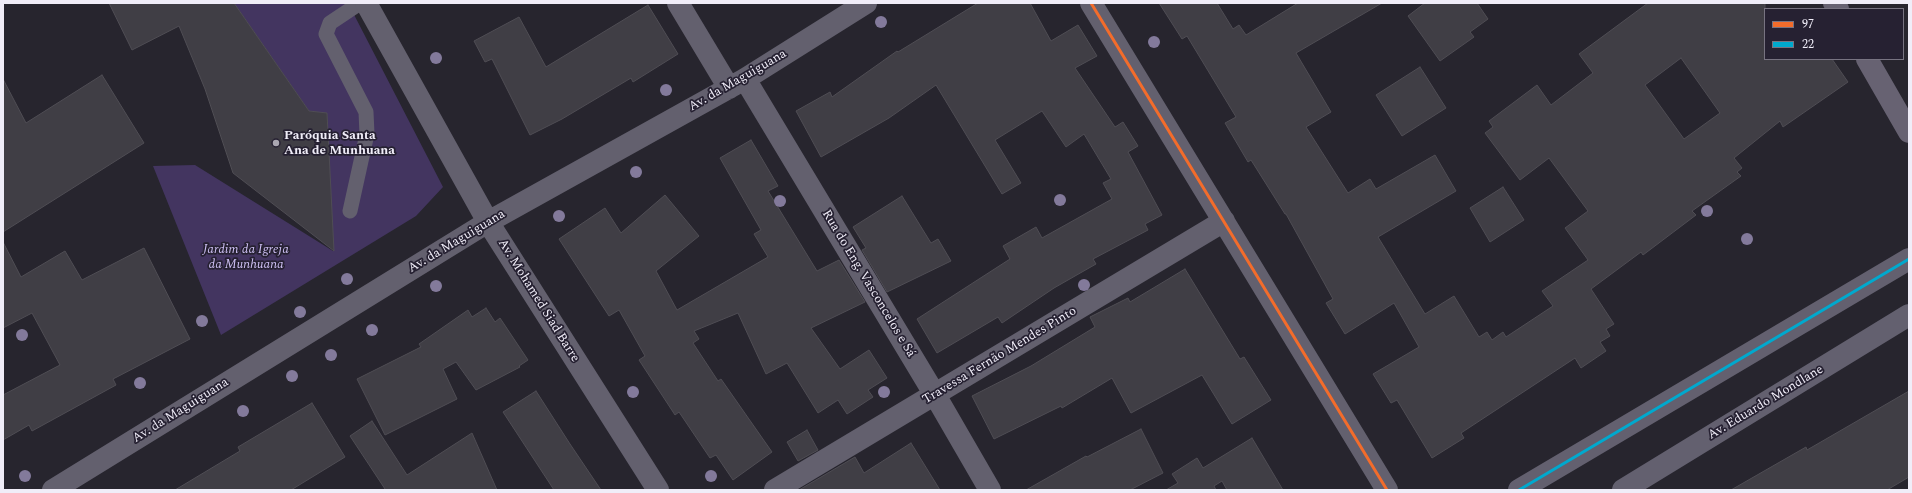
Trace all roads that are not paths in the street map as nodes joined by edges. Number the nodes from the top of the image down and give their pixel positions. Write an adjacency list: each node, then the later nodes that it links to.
1 (360, 3): 9 (lane)
2 (366, 3): 10 (street, Av. Mohamed Siad Barre)
3 (678, 3): 7 (street, Rua do Eng. Vasconcelos e Sá)
4 (866, 3): 7 (street, Av. da Maguiguana)
5 (1091, 3): 11 (street)
6 (1868, 60): 8 (street)
7 (737, 83): 10 (street, Av. da Maguiguana); 14 (street, Rua do Eng. Vasconcelos e Sá)
8 (1909, 132)
9 (350, 211)
10 (488, 222): 15 (street, Av. da Maguiguana); 16 (street, Av. Mohamed Siad Barre)
11 (1224, 222): 14 (street, Travessa Fernão Mendes Pinto); 19 (street)
12 (1909, 259): 20 (main road)
13 (1909, 316): 21 (main road, Av. Eduardo Mondlane)
14 (935, 395): 17 (street, Travessa Fernão Mendes Pinto); 18 (street, Rua do Eng. Vasconcelos e Sá)
15 (53, 490)
16 (658, 490)
17 (775, 490)
18 (990, 490)
19 (1387, 490)
20 (1519, 490)
21 (1623, 490)

